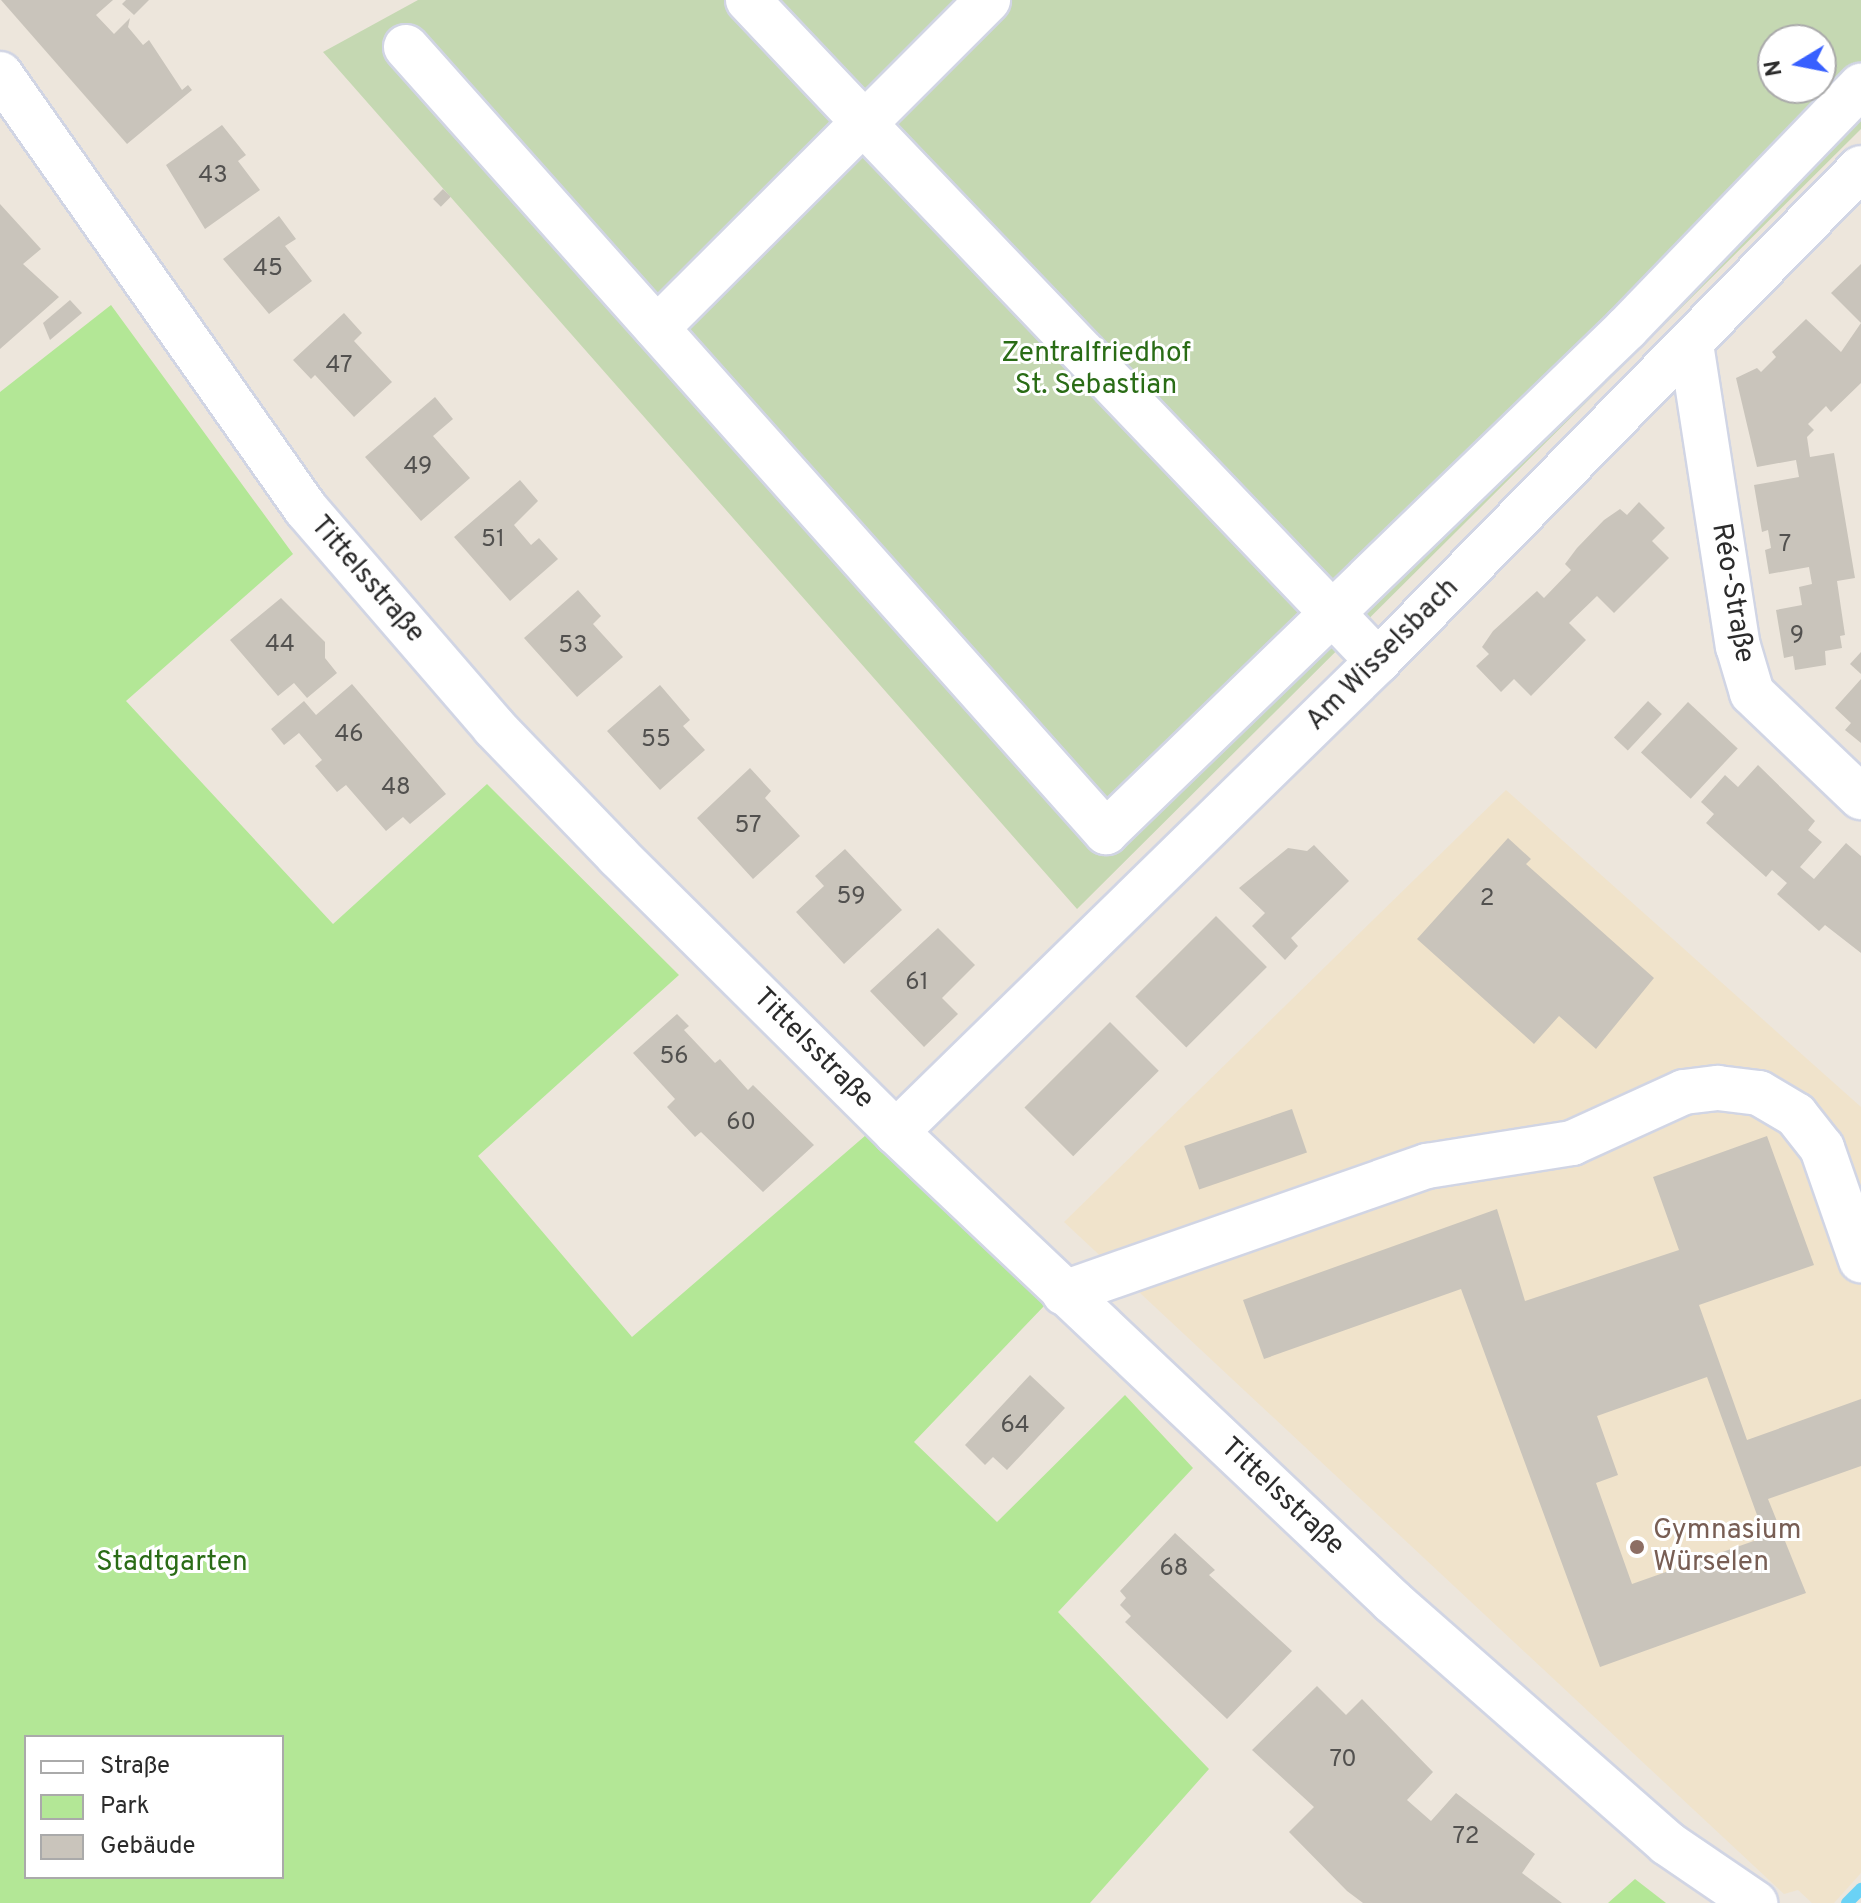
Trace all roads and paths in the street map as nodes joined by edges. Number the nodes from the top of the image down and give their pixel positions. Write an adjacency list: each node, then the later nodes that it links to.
1 (748, 0): 6 (street)
2 (988, 0): 6 (street)
3 (406, 47): 8 (street)
4 (0, 74): 13 (street, Tittelsstraße)
5 (1861, 86): 10 (street)
6 (864, 123): 8 (street); 10 (street)
7 (1861, 168): 9 (street, Am Wisselsbach)
8 (657, 328): 10 (street)
9 (1691, 344): 11 (street, Am Wisselsbach); 12 (street, Réo-Straße)
10 (1333, 613): 11 (street)
11 (1378, 661): 13 (street, Am Wisselsbach)
12 (1861, 797)
13 (896, 1132): 15 (street, Tittelsstraße)
14 (1861, 1260): 15 (street)
15 (1064, 1293): 16 (street, Tittelsstraße)
16 (1755, 1903)

